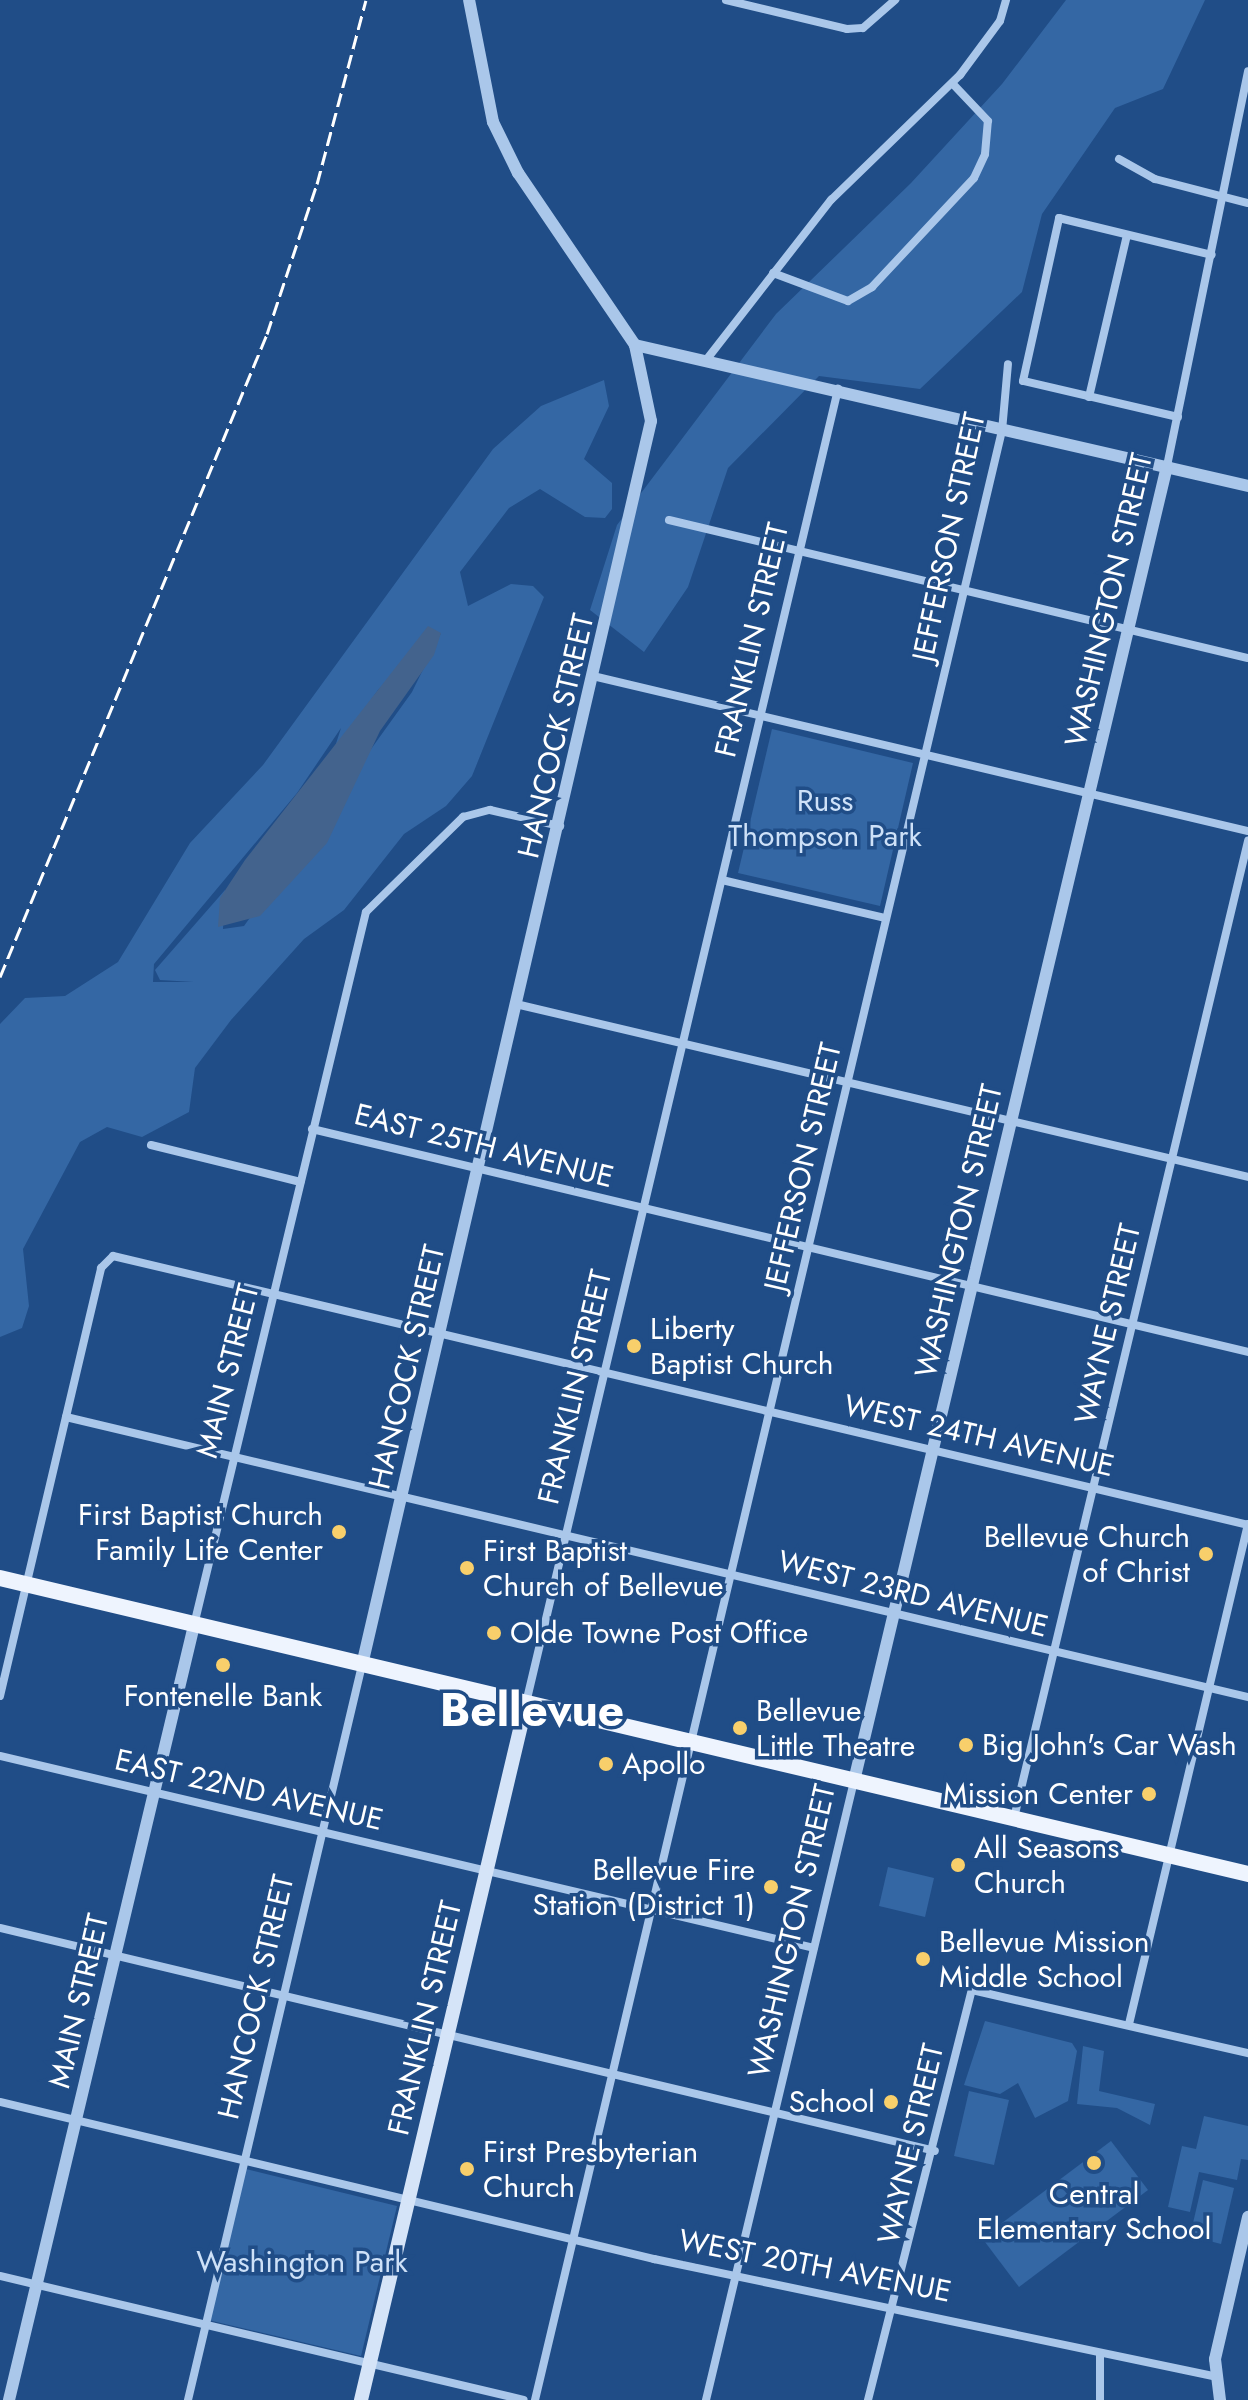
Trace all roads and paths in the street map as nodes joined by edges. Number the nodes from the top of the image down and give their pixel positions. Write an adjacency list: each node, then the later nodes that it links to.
1 (469, 0): 15 (street, HANCOCK STREET)
2 (726, 0): 3 (street)
3 (895, 0)
4 (1006, 0): 6 (street)
5 (1248, 71): 7 (street, WASHINGTON STREET)
6 (952, 83): 14 (street); 14 (street)
7 (1238, 117): 8 (street); 10 (street, WASHINGTON STREET)
8 (1248, 119)
9 (1119, 159): 10 (street)
10 (1222, 197): 11 (street); 13 (street, WASHINGTON STREET)
11 (1248, 203)
12 (1127, 235): 13 (street); 19 (street); 19 (street)
13 (1212, 255): 20 (street, WASHINGTON STREET)
14 (773, 273): 16 (street)
15 (635, 345): 16 (street); 29 (street, HANCOCK STREET)
16 (707, 359): 18 (street)
17 (1008, 364): 21 (street, JEFFERSON STREET)
18 (838, 386): 21 (street); 25 (street, FRANKLIN STREET)
19 (1089, 397): 20 (street)
20 (1178, 417): 22 (street, WASHINGTON STREET)
21 (1002, 431): 22 (street); 26 (street, JEFFERSON STREET)
22 (1167, 466): 23 (street); 27 (street, WASHINGTON STREET)
23 (1248, 486)
24 (669, 520): 25 (street)
25 (800, 552): 26 (street); 30 (street, FRANKLIN STREET)
26 (964, 590): 27 (street); 31 (street, JEFFERSON STREET)
27 (1129, 629): 28 (street); 32 (street, WASHINGTON STREET)
28 (1248, 658)
29 (597, 677): 30 (street); 33 (street, HANCOCK STREET)
30 (761, 715): 31 (street); 36 (street, FRANKLIN STREET)
31 (925, 753): 32 (street); 37 (street, JEFFERSON STREET)
32 (1090, 793): 34 (street); 41 (street, WASHINGTON STREET)
33 (561, 826): 38 (street, HANCOCK STREET); 42 (street, MAIN STREET)
34 (1248, 831)
35 (1248, 841): 44 (street, WAYNE STREET)
36 (722, 880): 37 (street); 39 (street, FRANKLIN STREET)
37 (885, 918): 40 (street, JEFFERSON STREET)
38 (520, 1005): 39 (street); 45 (street, HANCOCK STREET)
39 (683, 1044): 40 (street); 48 (street, FRANKLIN STREET)
40 (848, 1083): 41 (street); 49 (street, JEFFERSON STREET)
41 (1011, 1122): 44 (street); 50 (street, WASHINGTON STREET)
42 (312, 1129): 45 (street, EAST 25TH AVENUE); 47 (street, MAIN STREET)
43 (151, 1145): 47 (street)
44 (1172, 1160): 46 (street); 52 (street, WAYNE STREET)
45 (480, 1170): 48 (street, EAST 25TH AVENUE); 53 (street, HANCOCK STREET)
46 (1248, 1177)
47 (300, 1182): 51 (street, MAIN STREET)
48 (644, 1209): 49 (street, EAST 25TH AVENUE); 55 (street, FRANKLIN STREET)
49 (809, 1247): 50 (street, EAST 25TH AVENUE); 56 (street, JEFFERSON STREET)
50 (972, 1287): 52 (street, EAST 25TH AVENUE); 58 (street, WASHINGTON STREET)
51 (274, 1294): 53 (street, WEST 24TH AVENUE); 57 (street, WEST 24TH AVENUE); 59 (street, MAIN STREET)
52 (1133, 1324): 54 (street, EAST 25TH AVENUE); 60 (street, WAYNE STREET)
53 (443, 1333): 55 (street, WEST 24TH AVENUE); 61 (street, HANCOCK STREET)
54 (1248, 1352)
55 (606, 1372): 56 (street, WEST 24TH AVENUE); 63 (street, FRANKLIN STREET)
56 (770, 1411): 58 (street, WEST 24TH AVENUE); 64 (street, JEFFERSON STREET)
57 (66, 1417): 59 (street, WEST 23RD AVENUE); 66 (street)
58 (934, 1450): 60 (street, WEST 24TH AVENUE); 67 (street, WASHINGTON STREET)
59 (233, 1457): 61 (street, WEST 23RD AVENUE); 68 (street, MAIN STREET)
60 (1094, 1488): 62 (street, WEST 24TH AVENUE); 69 (street, WAYNE STREET)
61 (403, 1497): 63 (street, WEST 23RD AVENUE); 70 (street, HANCOCK STREET)
62 (1248, 1525): 71 (street)
63 (567, 1536): 64 (street, WEST 23RD AVENUE); 74 (street, FRANKLIN STREET)
64 (733, 1575): 67 (street, WEST 23RD AVENUE); 75 (street, JEFFERSON STREET)
65 (0, 1578): 66 (main road)
66 (26, 1584): 68 (main road); 72 (street)
67 (894, 1614): 69 (street, WEST 23RD AVENUE); 77 (street, WASHINGTON STREET)
68 (194, 1625): 70 (main road); 78 (street, MAIN STREET)
69 (1054, 1652): 71 (street, WEST 23RD AVENUE); 79 (street, WAYNE STREET)
70 (362, 1665): 74 (main road); 80 (street, HANCOCK STREET)
71 (1208, 1688): 73 (street, WEST 23RD AVENUE); 81 (street)
72 (0, 1696)
73 (1248, 1697)
74 (526, 1704): 75 (main road); 82 (main road, FRANKLIN STREET)
75 (692, 1742): 77 (main road); 84 (street, JEFFERSON STREET)
76 (0, 1756): 78 (street, EAST 22ND AVENUE)
77 (854, 1781): 79 (main road); 86 (street, WASHINGTON STREET)
78 (155, 1793): 80 (street, EAST 22ND AVENUE); 87 (street, MAIN STREET)
79 (1014, 1819): 81 (main road)
80 (322, 1832): 82 (street, EAST 22ND AVENUE); 88 (street, HANCOCK STREET)
81 (1169, 1855): 83 (main road); 89 (street)
82 (487, 1870): 84 (street, EAST 22ND AVENUE); 90 (main road, FRANKLIN STREET)
83 (1248, 1874)
84 (651, 1909): 86 (street, EAST 22ND AVENUE); 92 (street, JEFFERSON STREET)
85 (0, 1928): 87 (street)
86 (814, 1948): 94 (street, WASHINGTON STREET)
87 (117, 1958): 88 (street); 95 (street, MAIN STREET)
88 (282, 1997): 90 (street); 97 (street, HANCOCK STREET)
89 (1129, 2024): 91 (street); 96 (street, WAYNE STREET)
90 (447, 2035): 92 (street); 98 (main road, FRANKLIN STREET)
91 (1248, 2053)
92 (612, 2074): 94 (street); 100 (street, JEFFERSON STREET)
93 (0, 2102): 95 (street, WEST 20TH AVENUE)
94 (776, 2113): 96 (street); 102 (street, WASHINGTON STREET)
95 (77, 2120): 97 (street, WEST 20TH AVENUE); 103 (street, MAIN STREET)
96 (935, 2151): 104 (street, WAYNE STREET)
97 (245, 2159): 98 (street, WEST 20TH AVENUE); 105 (street, HANCOCK STREET)
98 (410, 2198): 100 (street, WEST 20TH AVENUE); 107 (main road, FRANKLIN STREET)
99 (1248, 2217): 108 (street)
100 (573, 2238): 102 (street, WEST 20TH AVENUE); 113 (street, JEFFERSON STREET)
101 (0, 2276): 103 (street)
102 (736, 2276): 104 (street, WEST 20TH AVENUE); 114 (street, WASHINGTON STREET)
103 (36, 2284): 105 (street); 109 (street, MAIN STREET)
104 (893, 2307): 106 (street, WEST 20TH AVENUE); 115 (street, WAYNE STREET)
105 (206, 2324): 107 (street); 110 (street, HANCOCK STREET)
106 (1100, 2353): 108 (street, WEST 20TH AVENUE); 116 (street)
107 (370, 2363): 111 (main road, FRANKLIN STREET); 112 (street)
108 (1213, 2376): 117 (street)
109 (9, 2400)
110 (188, 2400)
111 (361, 2400)
112 (524, 2400)
113 (535, 2400)
114 (706, 2400)
115 (868, 2400)
116 (1100, 2400)
117 (1220, 2400)

